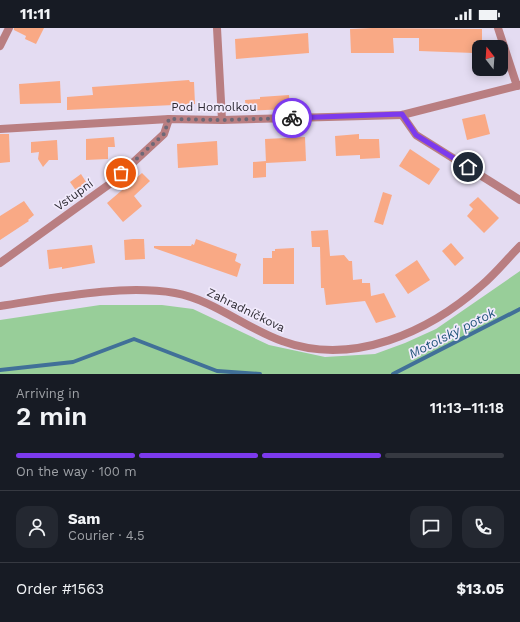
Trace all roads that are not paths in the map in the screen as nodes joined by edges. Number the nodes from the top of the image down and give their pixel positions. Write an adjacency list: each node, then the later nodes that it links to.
1 (9, 28): 4 (street)
2 (217, 28): 8 (street)
3 (498, 28): 5 (street)
4 (0, 46)
5 (518, 85): 6 (street, Pod Homolkou)
6 (402, 114): 8 (street, Pod Homolkou); 10 (street)
7 (169, 119): 8 (street, Pod Homolkou); 9 (street, Pod Homolkou); 12 (street, Vstupní)
8 (222, 120)
9 (0, 130)
10 (520, 200)
11 (520, 246): 13 (street, Zahradníčkova)
12 (0, 263)
13 (0, 306)

